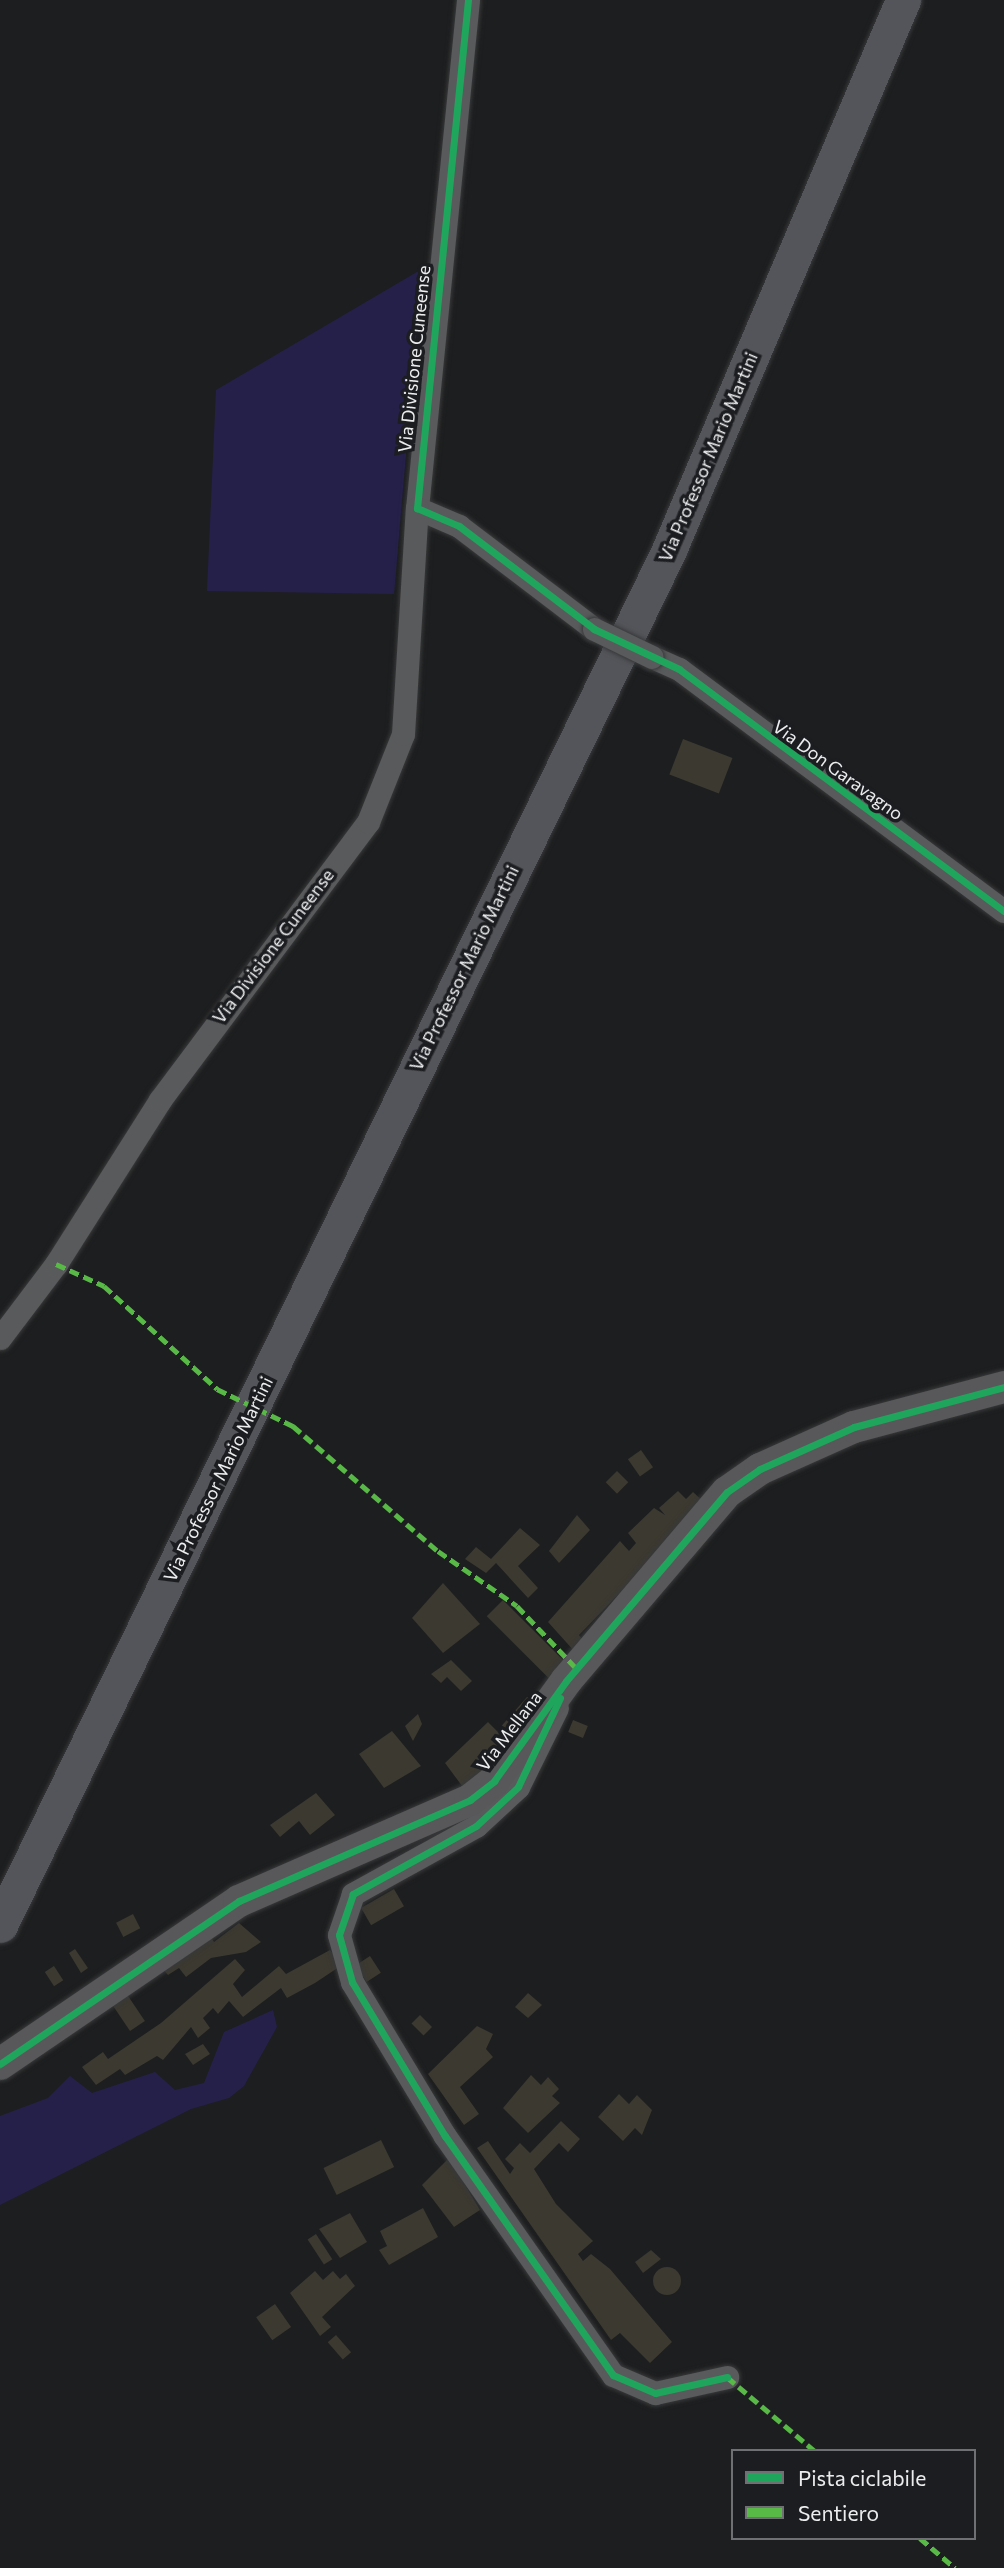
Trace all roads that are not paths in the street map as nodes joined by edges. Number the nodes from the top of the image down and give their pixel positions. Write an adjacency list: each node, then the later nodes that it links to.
1 (468, 0): 3 (street, Via Divisione Cuneense)
2 (903, 0): 8 (main road, Via Professor Mario Martini)
3 (417, 508): 4 (street, Via Don Garavagno, bridge); 5 (street, Via Divisione Cuneense)
4 (1004, 911)
5 (0, 1338)
6 (1000, 1392): 7 (street, Via Mellana)
7 (566, 1681): 9 (street, Via Mellana); 10 (street)
8 (0, 1925)
9 (0, 2064)
10 (727, 2377)

